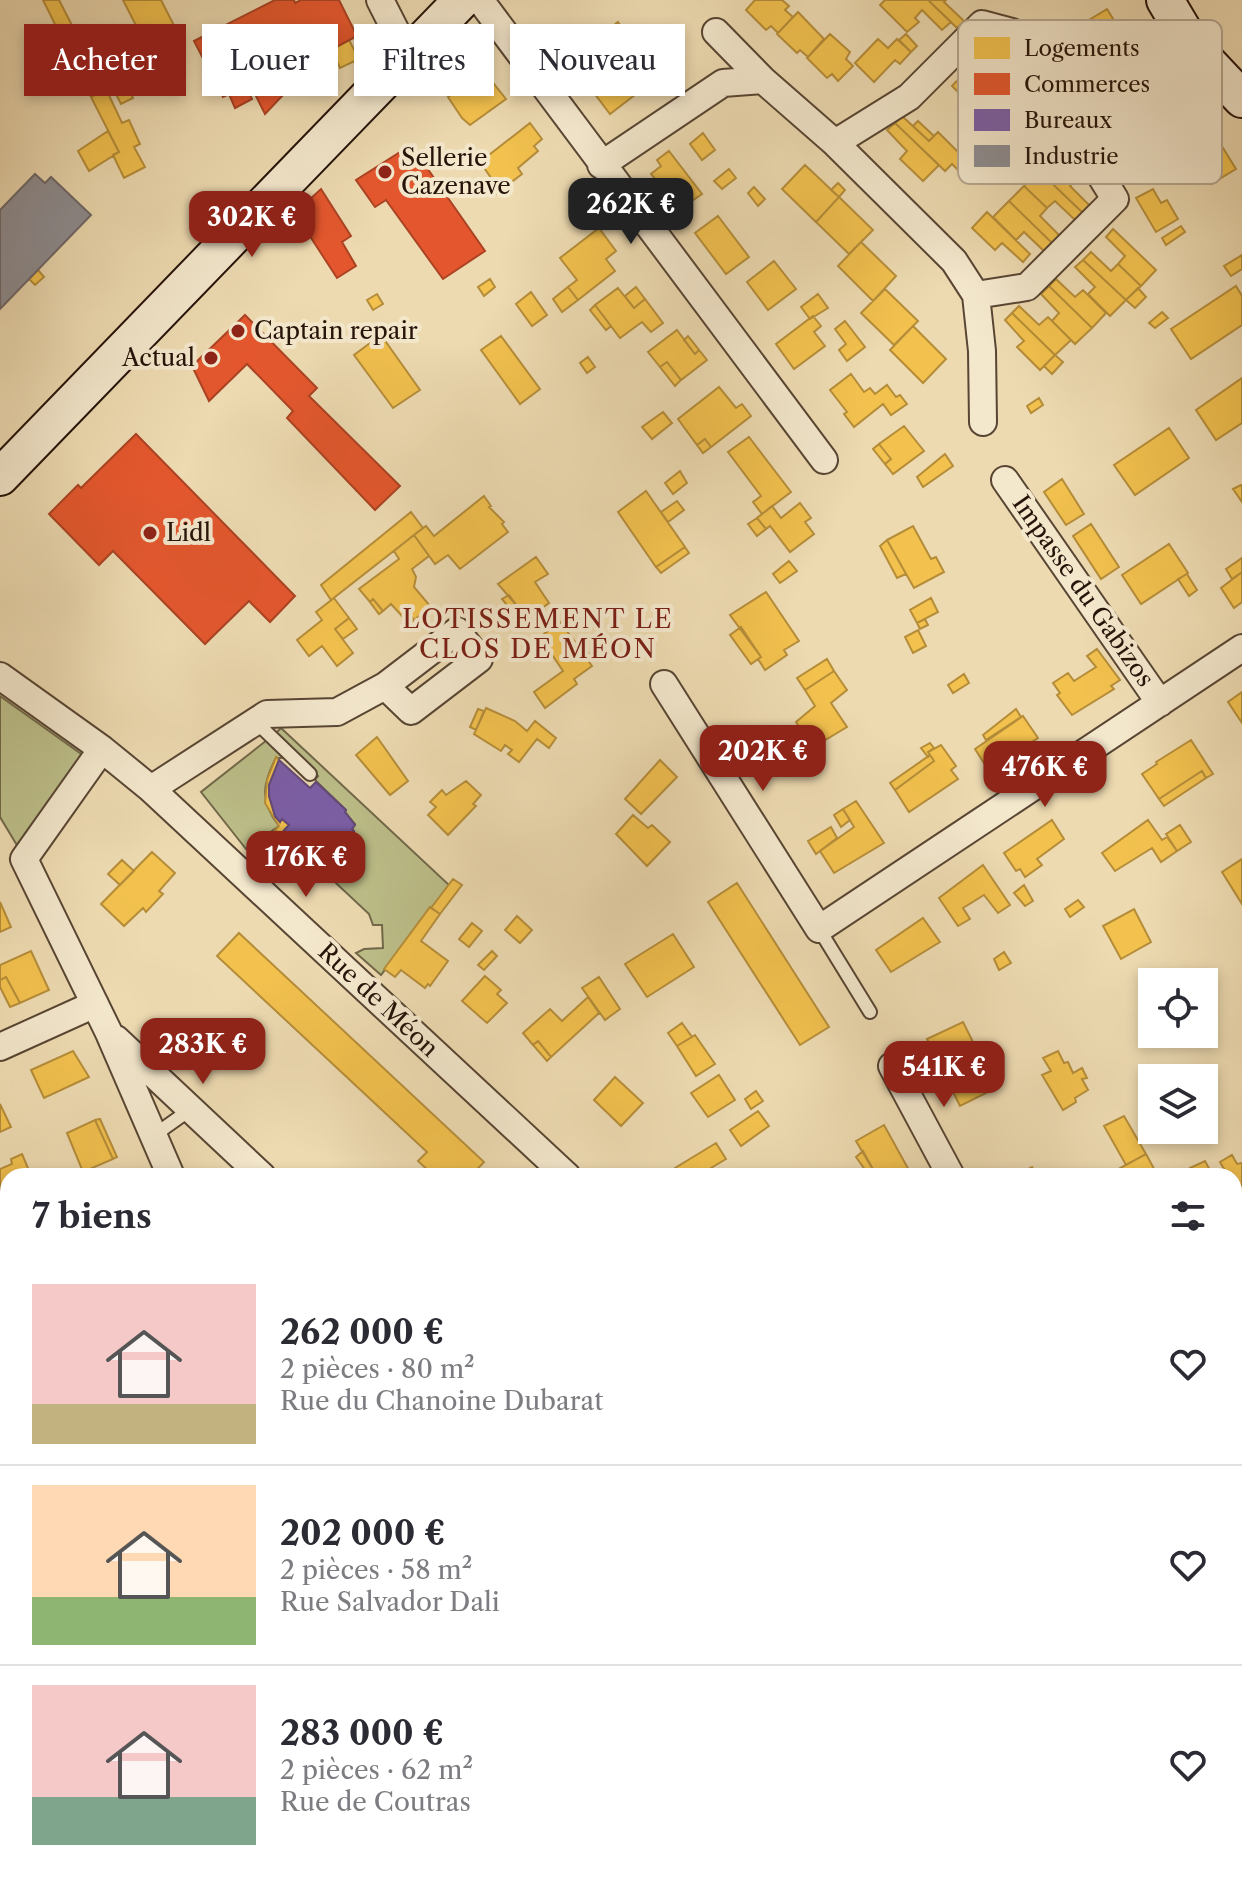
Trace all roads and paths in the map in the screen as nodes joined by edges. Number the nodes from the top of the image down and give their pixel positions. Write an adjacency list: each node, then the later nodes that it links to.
1 (380, 0): 6 (street)
2 (462, 0): 7 (main road)
3 (480, 0): 15 (street)
4 (1165, 0): 5 (main road)
5 (1177, 20)
6 (392, 24)
7 (438, 24)
8 (716, 32): 11 (street)
9 (958, 48): 14 (street)
10 (1222, 78): 13 (main road)
11 (763, 80): 14 (street); 15 (street)
12 (368, 96): 20 (main road)
13 (1242, 99)
14 (835, 143): 17 (street)
15 (601, 165): 19 (street)
16 (1106, 184): 17 (street)
17 (976, 295): 18 (street)
18 (983, 422)
19 (824, 460)
20 (0, 477)
21 (1005, 480): 26 (street, Impasse du Gabizos)
22 (1242, 648): 26 (street)
23 (0, 676): 28 (street, Rue de Méon)
24 (664, 684): 31 (street)
25 (385, 686): 27 (street)
26 (1160, 703): 31 (street)
27 (256, 722): 29 (lane); 30 (street)
28 (102, 749): 30 (street, Rue de Méon); 32 (street)
29 (310, 774)
30 (151, 789): 41 (street, Rue de Méon)
31 (819, 929): 33 (lane)
32 (95, 1004): 34 (street); 35 (street)
33 (870, 1012)
34 (109, 1033): 37 (street); 38 (street)
35 (0, 1047)
36 (892, 1066): 42 (street)
37 (191, 1109): 38 (lane); 40 (street)
38 (153, 1136): 39 (street)
39 (167, 1168)
40 (254, 1168)
41 (558, 1168)
42 (947, 1168)

